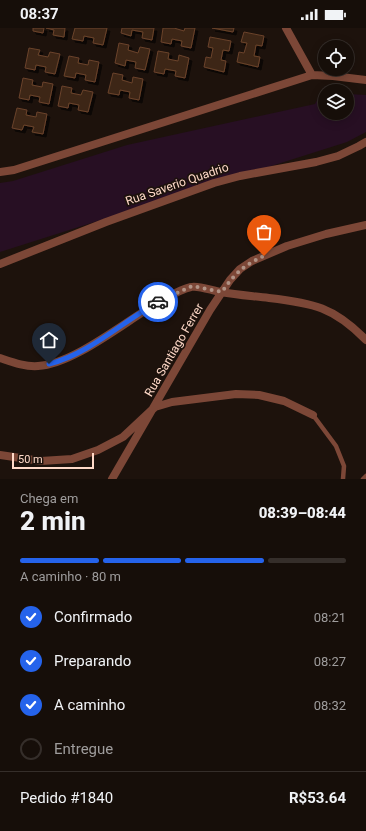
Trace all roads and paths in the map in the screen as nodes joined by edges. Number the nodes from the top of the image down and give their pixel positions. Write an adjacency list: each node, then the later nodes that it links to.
1 (286, 28): 2 (street)
2 (312, 75): 3 (street); 5 (street)
3 (366, 80)
4 (366, 142): 7 (street, Rua Saverio Quadrio)
5 (0, 172)
6 (366, 225): 8 (street, Rua Santiago Ferrer)
7 (0, 264)
8 (222, 292): 9 (street); 10 (street); 11 (street, Rua Santiago Ferrer)
9 (366, 340)
10 (0, 358)
11 (154, 407): 12 (street); 13 (street); 15 (street, Rua Santiago Ferrer)
12 (314, 415): 16 (lane)
13 (0, 455)
14 (366, 476): 17 (lane)
15 (112, 479)
16 (343, 479)
17 (363, 479)

